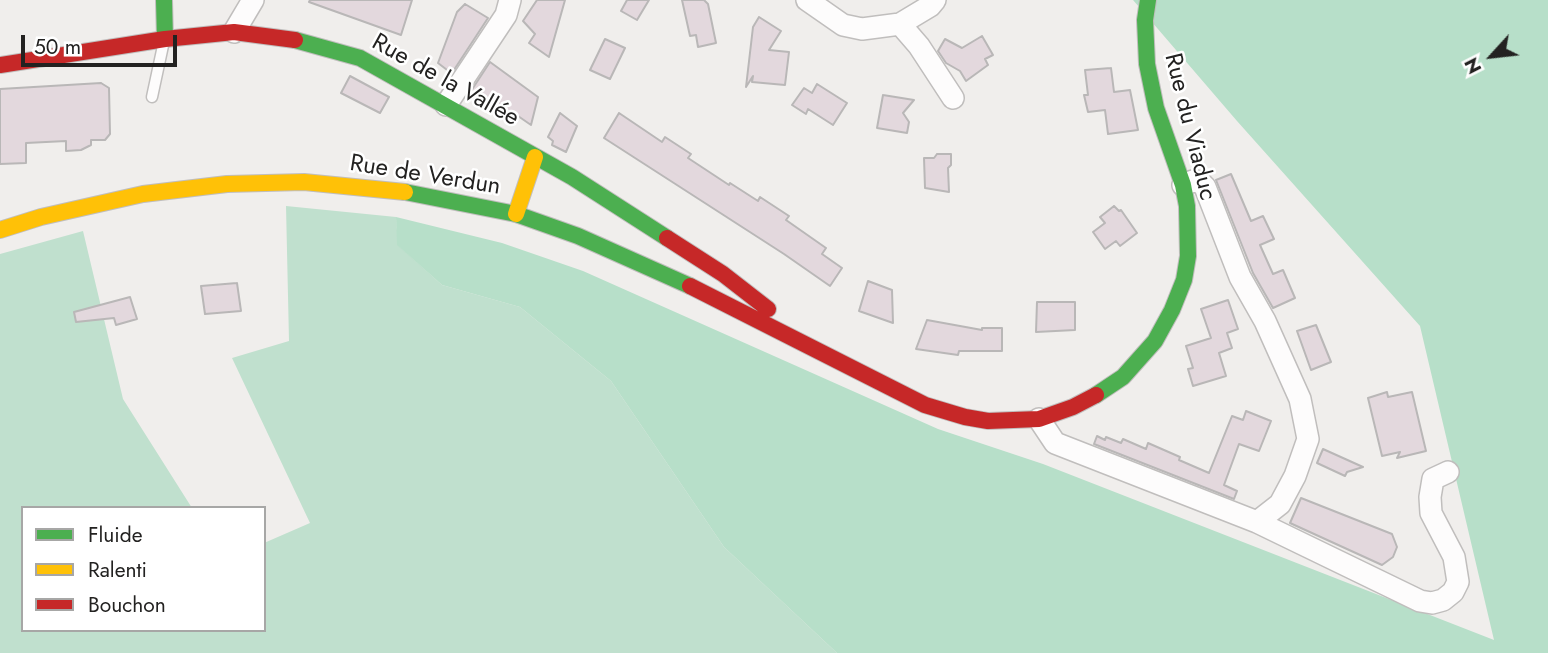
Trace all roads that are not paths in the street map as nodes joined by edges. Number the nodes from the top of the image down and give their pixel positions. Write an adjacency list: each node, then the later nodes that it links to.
1 (164, 0): 9 (main road)
2 (253, 0): 8 (street)
3 (510, 0): 13 (street)
4 (807, 0): 7 (street)
5 (935, 0): 7 (street)
6 (1148, 0): 15 (main road, Rue du Viaduc)
7 (900, 24): 12 (street)
8 (234, 32): 9 (main road, Rue de la Vallée); 13 (main road, Rue de la Vallée)
9 (165, 38): 10 (main road, Rue de la Vallée); 11 (lane)
10 (0, 65)
11 (152, 97)
12 (953, 98)
13 (446, 105): 14 (main road, Rue de la Vallée)
14 (535, 156): 16 (main road, Rue de la Vallée); 18 (main road, Rue de la Vallée)
15 (1182, 185): 19 (main road, Rue du Viaduc); 21 (street)
16 (516, 214): 17 (main road, Rue de Verdun); 18 (main road, Rue de Verdun)
17 (0, 230)
18 (818, 348): 19 (main road, Rue du Viaduc)
19 (1039, 419): 21 (street)
20 (1448, 472): 21 (street)
21 (1257, 522)

